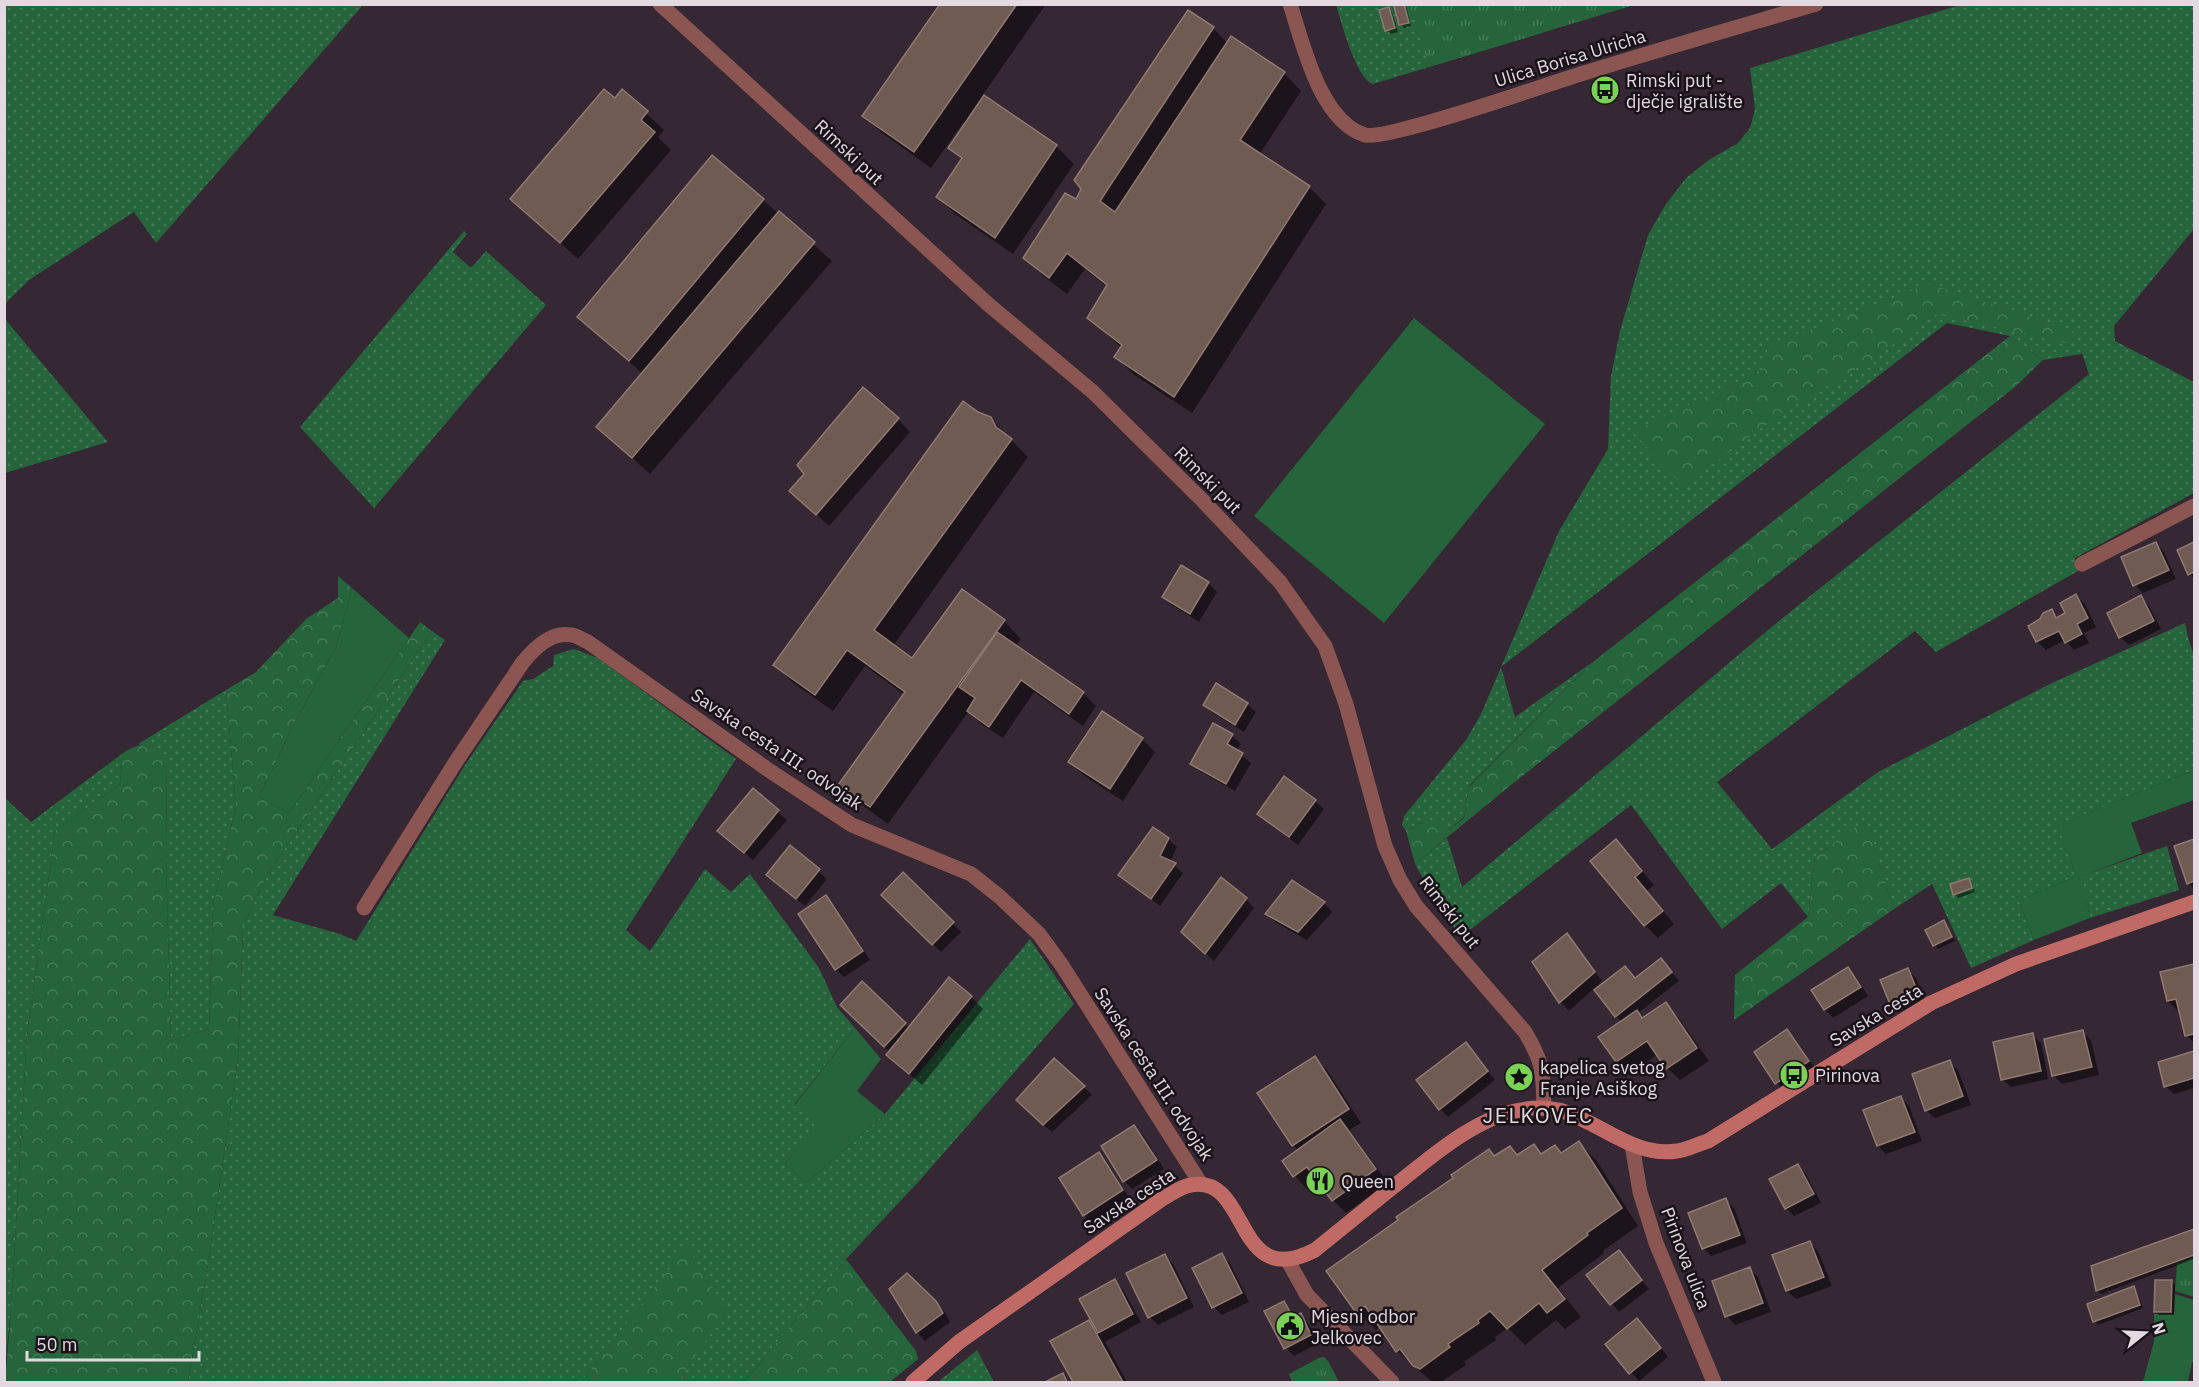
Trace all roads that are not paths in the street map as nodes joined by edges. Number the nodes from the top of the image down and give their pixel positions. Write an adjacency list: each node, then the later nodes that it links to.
1 (660, 4): 8 (street, Rimski put)
2 (1290, 4): 3 (street, Ulica Borisa Ulricha)
3 (1816, 4)
4 (2194, 506): 5 (street)
5 (2082, 564)
6 (2194, 902): 9 (street, Savska cesta)
7 (364, 908): 10 (street, Savska cesta III. odvojak)
8 (1544, 1108): 9 (street, Savska cesta); 11 (street, Savska cesta)
9 (1632, 1145): 14 (street, Pirinova ulica)
10 (1201, 1184): 11 (street, Savska cesta); 12 (street, Savska cesta)
11 (1288, 1261): 13 (street)
12 (912, 1383)
13 (1392, 1383)
14 (1714, 1383)

